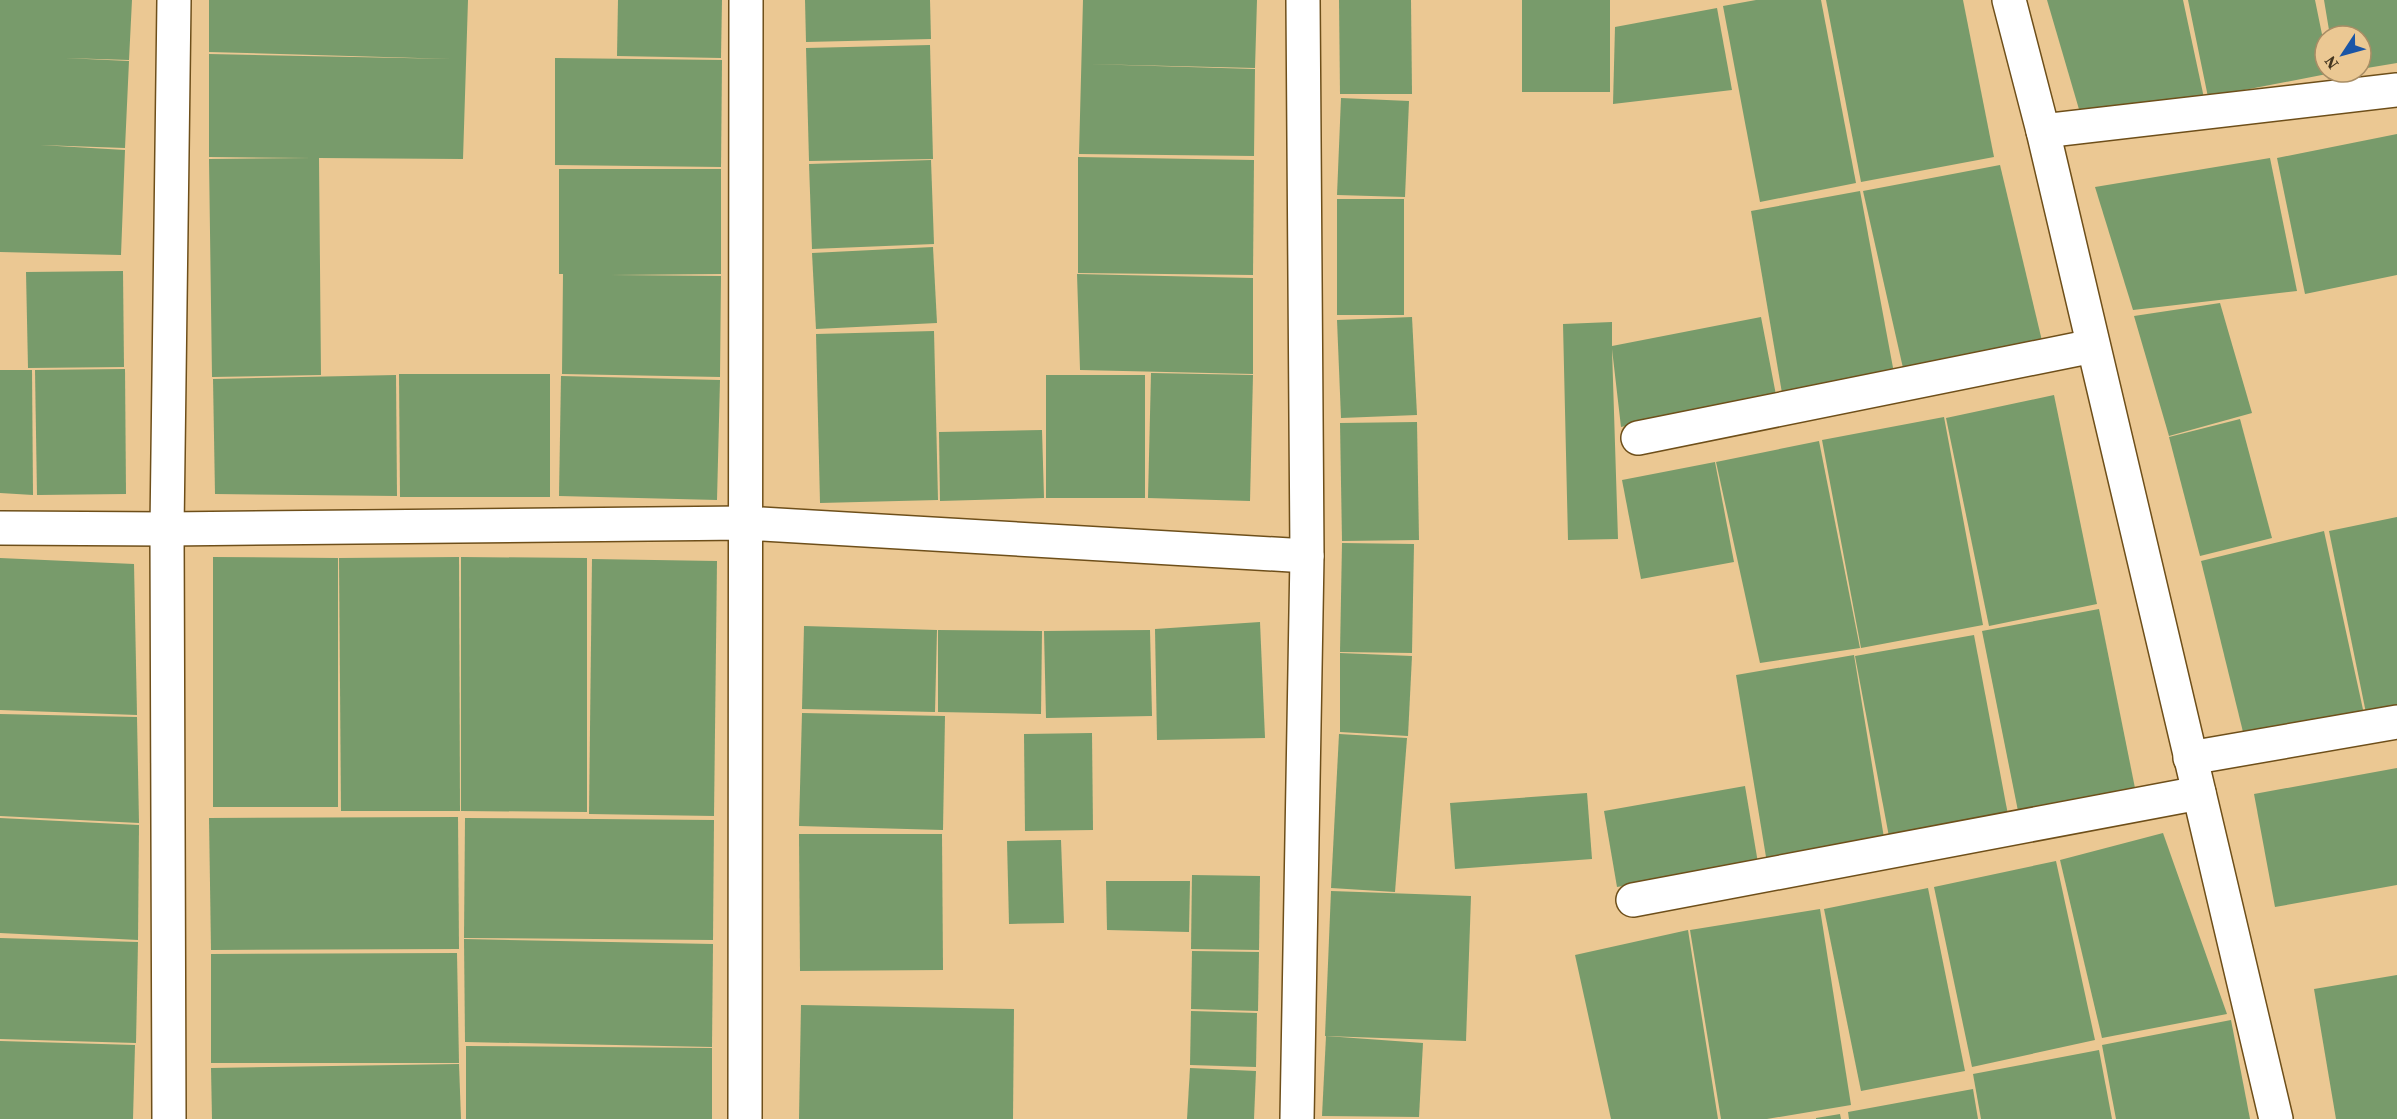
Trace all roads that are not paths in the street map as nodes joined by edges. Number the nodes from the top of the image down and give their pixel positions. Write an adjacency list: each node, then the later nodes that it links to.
1 (174, 0): 11 (street)
2 (746, 0): 9 (street)
3 (1303, 0): 12 (street)
4 (2009, 0): 6 (street)
5 (2397, 90): 6 (street)
6 (2043, 131): 7 (street)
7 (2093, 346): 8 (street); 14 (street)
8 (1638, 438)
9 (744, 523): 11 (street); 12 (street); 18 (street)
10 (0, 528): 11 (street)
11 (167, 530): 17 (street)
12 (1306, 556): 19 (street)
13 (2397, 722): 14 (street)
14 (2190, 758): 15 (street)
15 (2199, 793): 16 (street); 20 (street)
16 (1633, 900)
17 (169, 1119)
18 (745, 1119)
19 (1297, 1119)
20 (2276, 1119)

